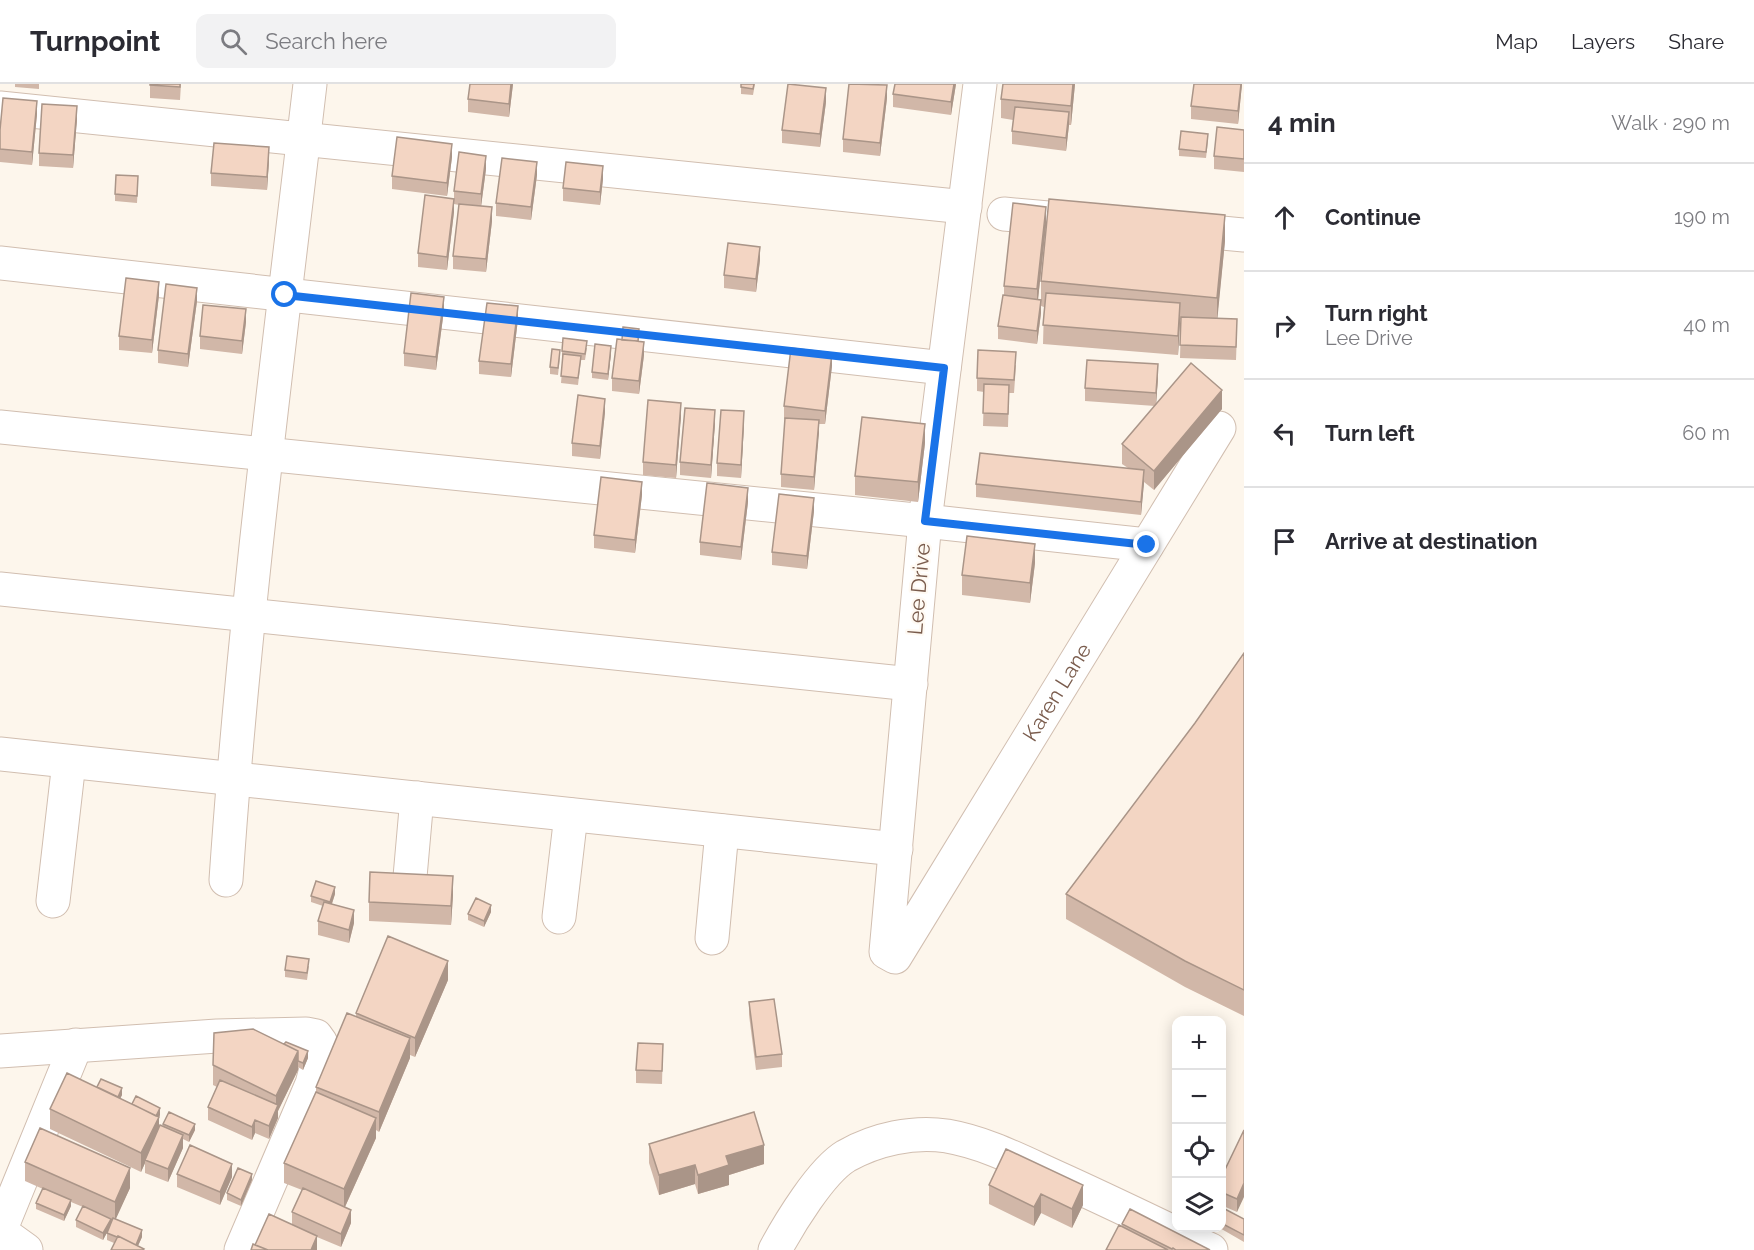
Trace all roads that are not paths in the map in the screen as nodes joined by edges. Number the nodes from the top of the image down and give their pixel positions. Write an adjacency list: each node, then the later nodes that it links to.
1 (310, 84): 4 (street)
2 (980, 84): 5 (street, Lee Drive)
3 (0, 108): 4 (street)
4 (303, 139): 5 (street); 11 (street)
5 (965, 207): 12 (street, Lee Drive)
6 (1004, 214): 7 (street)
7 (1118, 224)
8 (1153, 227): 9 (street)
9 (1244, 235)
10 (0, 263): 11 (street)
11 (285, 295): 12 (street); 15 (street)
12 (944, 368): 16 (street, Lee Drive)
13 (0, 427): 15 (street)
14 (1219, 428): 17 (street, Karen Lane)
15 (267, 454): 16 (street); 19 (street)
16 (925, 521): 17 (street); 20 (street, Lee Drive)
17 (1147, 545): 33 (street, Karen Lane)
18 (0, 589): 19 (street)
19 (250, 615): 20 (street); 23 (street)
20 (911, 684): 27 (street, Lee Drive)
21 (0, 754): 22 (street)
22 (69, 762): 23 (street); 30 (street)
23 (232, 779): 24 (street); 28 (street)
24 (417, 798): 25 (street); 29 (street)
25 (571, 815): 26 (street); 31 (street)
26 (722, 831): 27 (street); 32 (street)
27 (897, 849): 33 (street, Lee Drive)
28 (226, 880)
29 (409, 888)
30 (53, 901)
31 (559, 917)
32 (712, 938)
33 (890, 954)
34 (76, 1045): 35 (street); 36 (street); 37 (street)
35 (0, 1051)
36 (9, 1238)
37 (241, 1250)
38 (775, 1250): 39 (street)
39 (1211, 1250)

